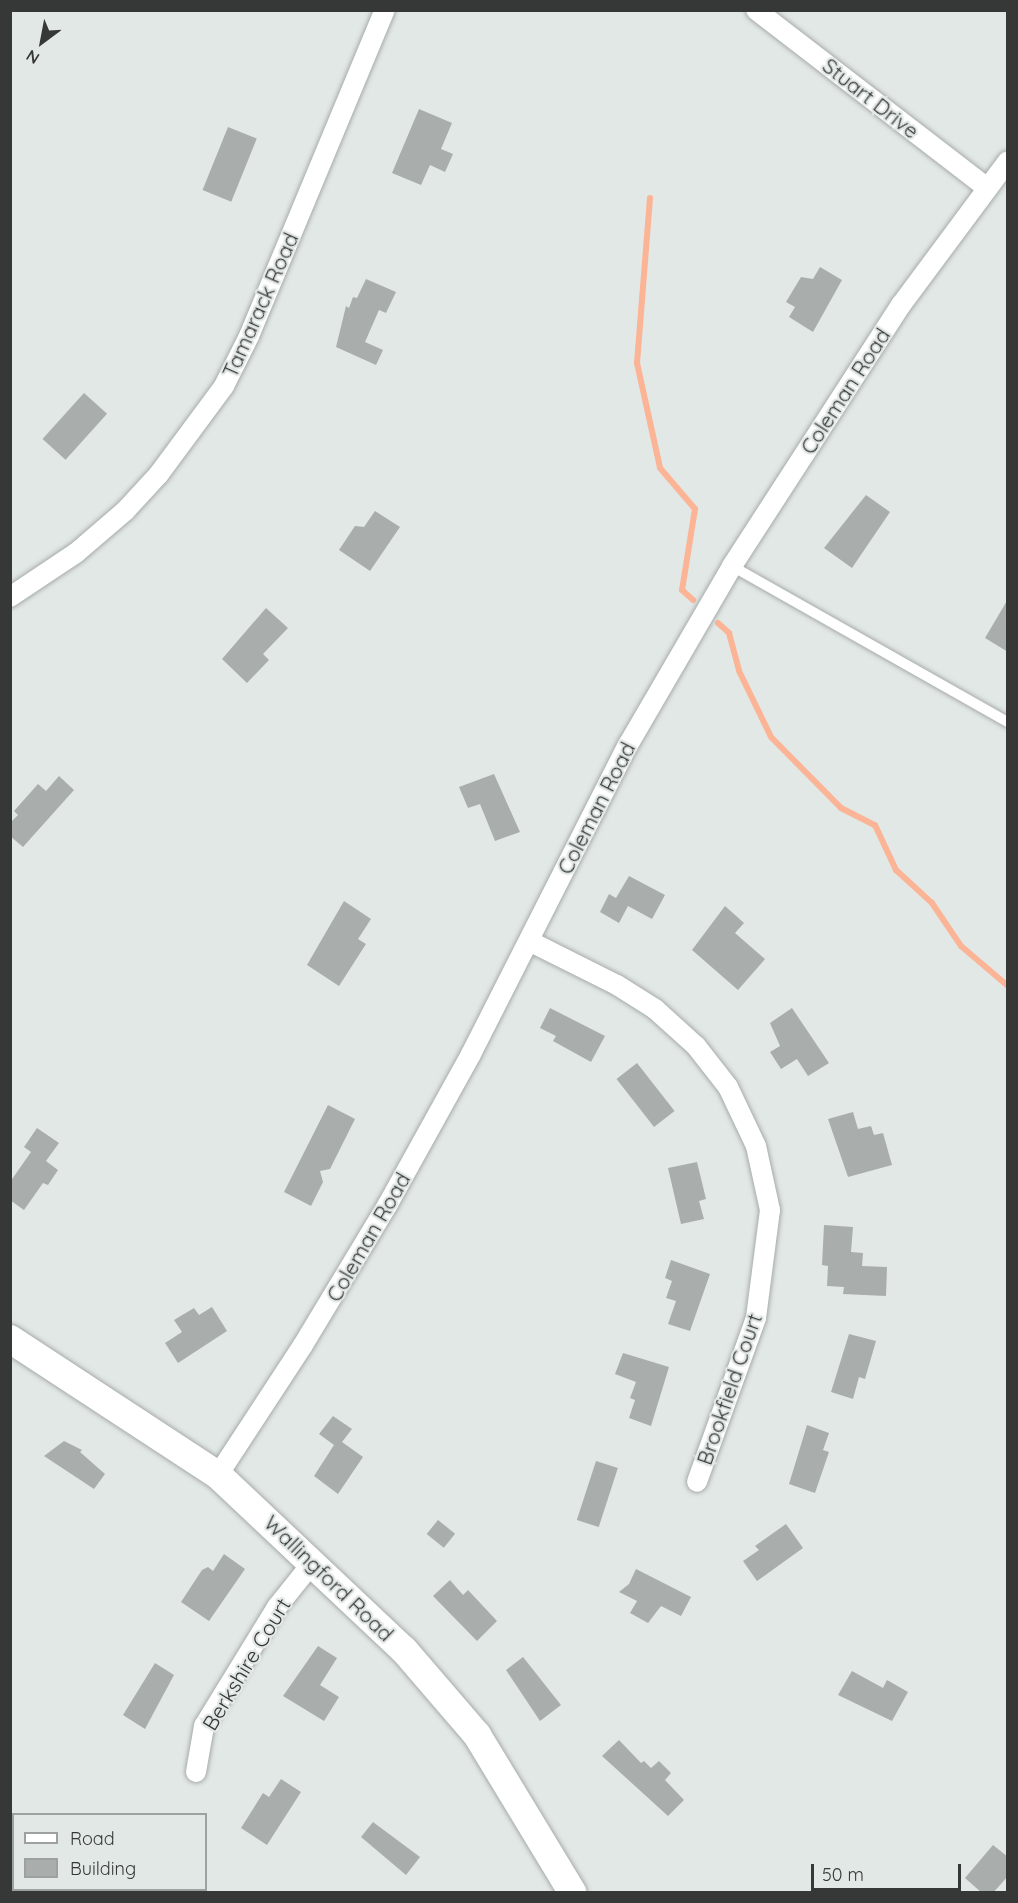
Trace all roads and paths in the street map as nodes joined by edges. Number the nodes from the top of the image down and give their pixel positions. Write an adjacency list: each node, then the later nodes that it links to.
1 (385, 10): 6 (street, Tamarack Road)
2 (756, 10): 4 (street, Stuart Drive)
3 (1008, 161): 4 (street, Coleman Road)
4 (986, 187): 5 (street, Coleman Road)
5 (732, 566): 7 (lane); 8 (street, Coleman Road)
6 (10, 597)
7 (1008, 722)
8 (529, 941): 10 (street, Coleman Road); 11 (street, Brookfield Court)
9 (10, 1339): 10 (street, Wallingford Road)
10 (218, 1475): 12 (street, Wallingford Road)
11 (697, 1482)
12 (313, 1562): 13 (street, Berkshire Court); 14 (street, Wallingford Road)
13 (196, 1773)
14 (572, 1893)

